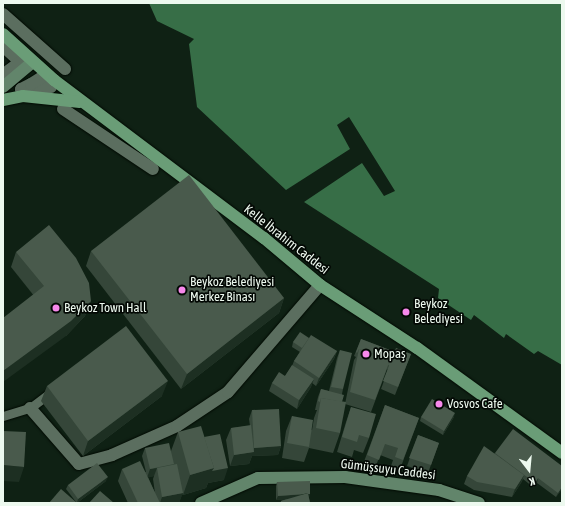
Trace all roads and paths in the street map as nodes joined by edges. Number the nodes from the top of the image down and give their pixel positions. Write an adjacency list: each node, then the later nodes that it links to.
1 (3, 14): 6 (street)
2 (3, 34): 4 (main road, Kelle İbrahim Caddesi)
3 (3, 46): 5 (street)
4 (34, 62): 7 (street); 9 (main road, Kelle İbrahim Caddesi)
5 (6, 69)
6 (65, 70)
7 (3, 87)
8 (3, 100): 9 (main road)
9 (81, 102): 12 (main road, Kelle İbrahim Caddesi)
10 (63, 109): 11 (street)
11 (153, 170)
12 (320, 285): 14 (street); 16 (main road, Kelle İbrahim Caddesi)
13 (60, 384): 14 (lane)
14 (30, 408): 15 (lane)
15 (3, 416)
16 (562, 453)
17 (201, 503): 18 (street, Gümüşsuyu Caddesi)
18 (479, 503)

